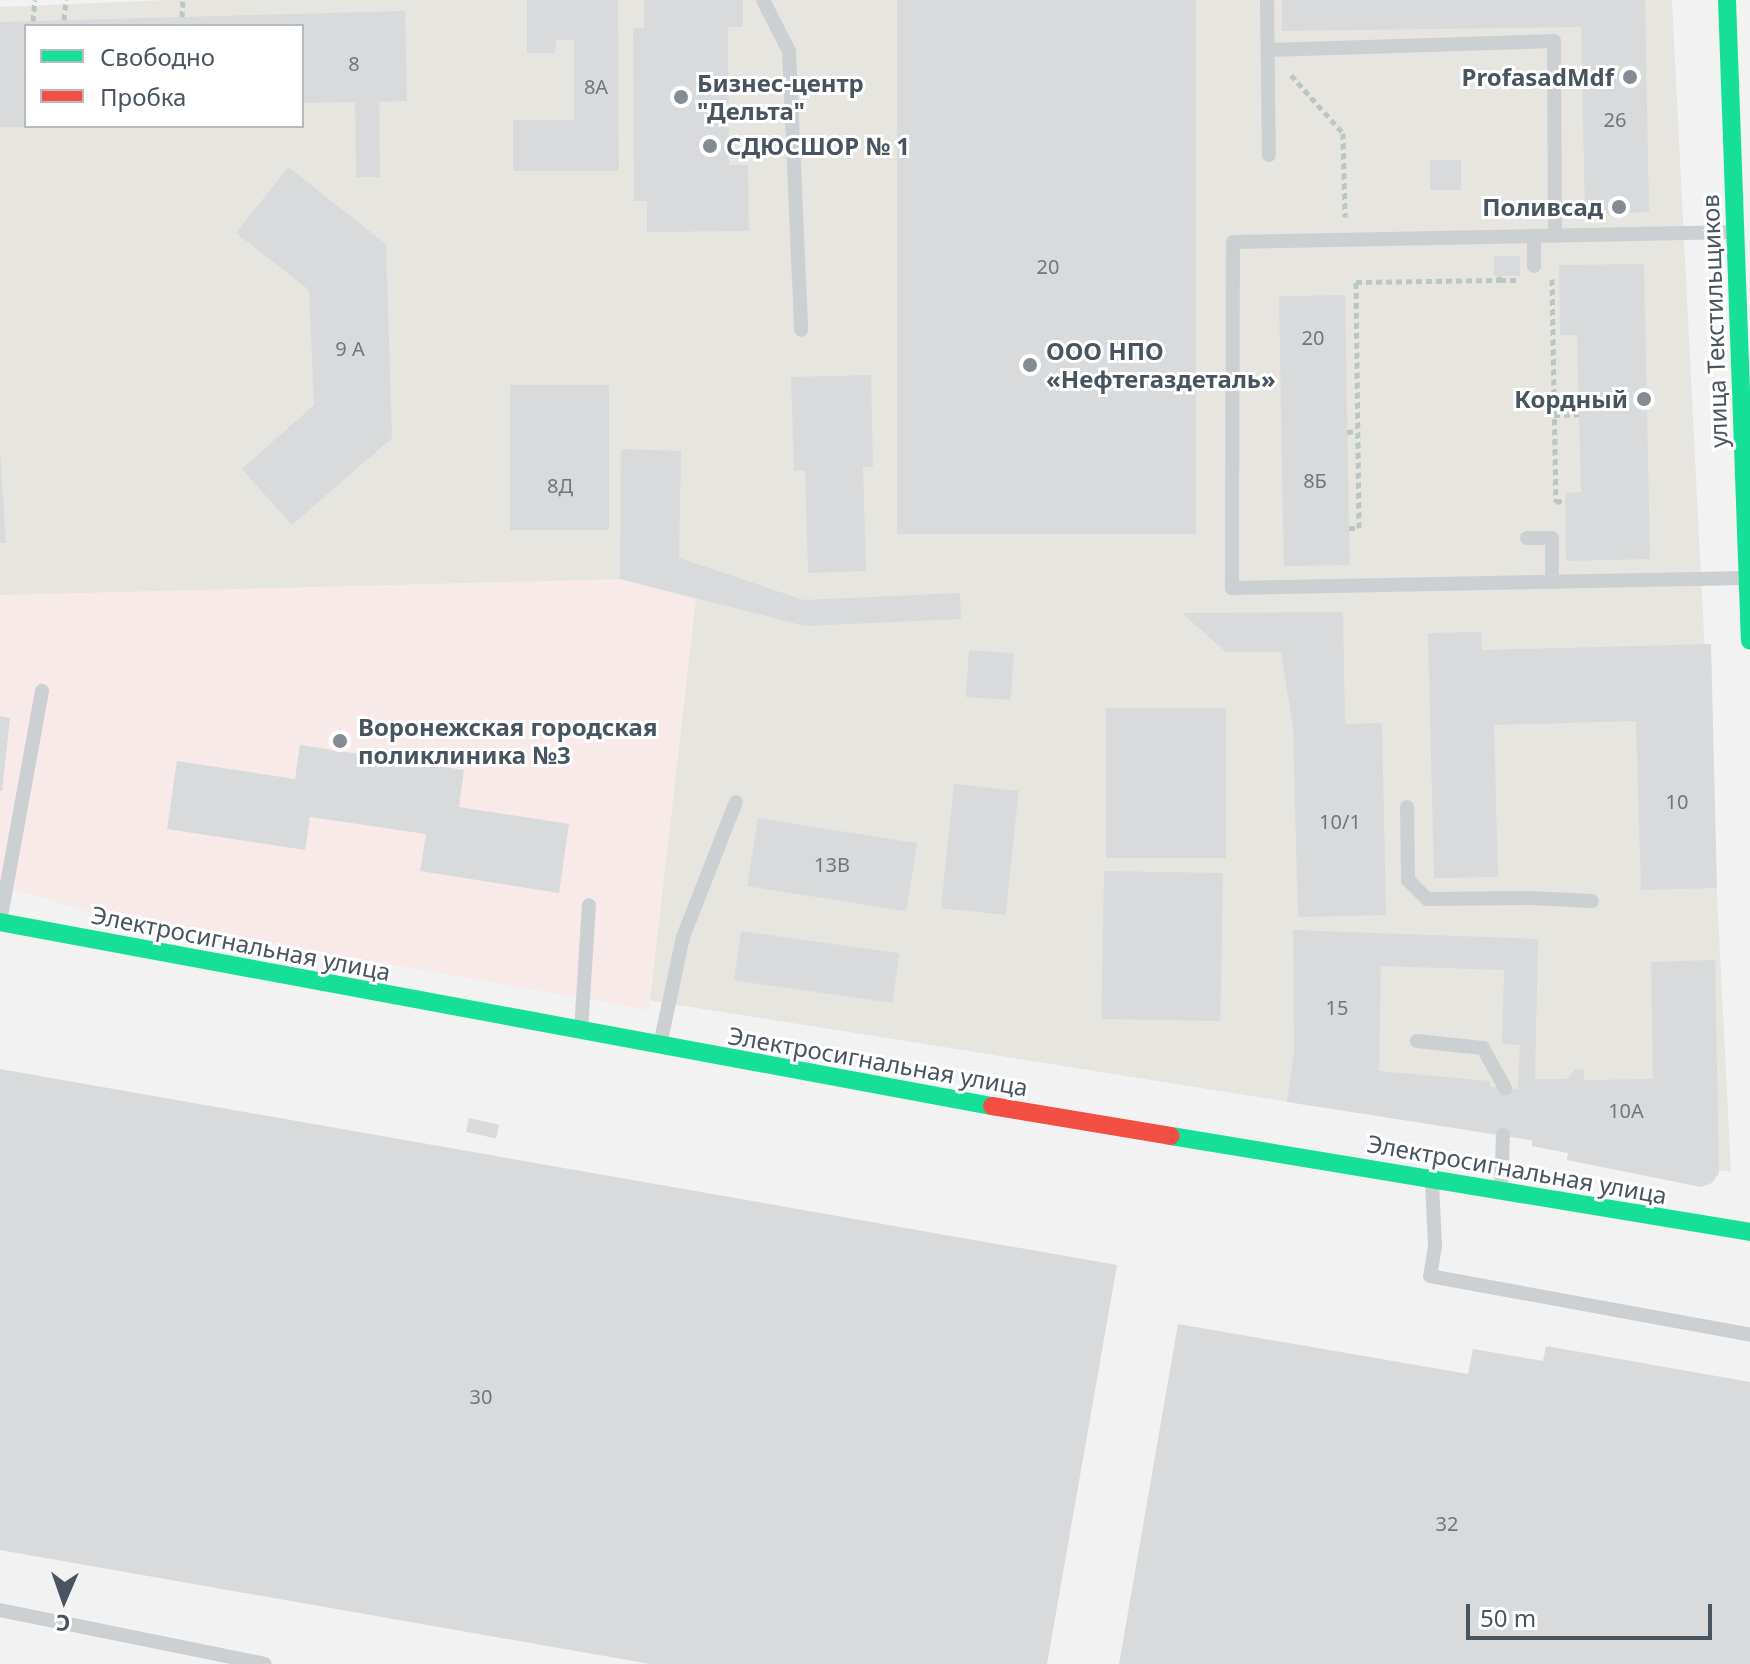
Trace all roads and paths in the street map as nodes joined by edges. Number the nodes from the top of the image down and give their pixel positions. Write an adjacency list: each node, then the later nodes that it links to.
1 (35, 0): 9 (path)
2 (66, 0): 8 (path)
3 (183, 0): 7 (path)
4 (763, 0): 23 (lane)
5 (1267, 0): 10 (lane)
6 (1727, 0): 11 (street, улица Текстильщиков)
7 (182, 17)
8 (64, 20)
9 (33, 21)
10 (1269, 50): 13 (lane); 16 (lane); 17 (path)
11 (1730, 60): 12 (lane); 14 (street, улица Текстильщиков)
12 (1750, 63)
13 (1269, 155)
14 (1735, 232): 16 (lane); 31 (street, улица Текстильщиков)
15 (1534, 236): 16 (lane); 17 (lane); 18 (lane)
16 (1555, 236)
17 (1346, 240): 32 (lane)
18 (1534, 266)
19 (1543, 279): 22 (path)
20 (1523, 280): 26 (path)
21 (1560, 327): 22 (path)
22 (1553, 328): 25 (path)
23 (801, 330)
24 (1579, 414): 25 (path)
25 (1554, 415): 28 (path)
26 (1357, 431): 27 (path); 29 (path)
27 (1347, 432)
28 (1565, 500)
29 (1349, 528)
30 (1527, 538): 32 (lane)
31 (1747, 578): 32 (lane); 33 (street, улица Текстильщиков)
32 (1552, 581)
33 (1750, 641)
34 (42, 691): 39 (lane)
35 (736, 802): 42 (lane)
36 (1407, 807): 37 (lane)
37 (1592, 901)
38 (589, 905): 40 (lane)
39 (0, 922): 40 (street, Электросигнальная улица)
40 (581, 1031): 42 (street, Электросигнальная улица)
41 (1417, 1041): 43 (lane)
42 (660, 1045): 45 (street, Электросигнальная улица)
43 (1505, 1088)
44 (1503, 1135): 46 (lane)
45 (1431, 1179): 46 (street, Электросигнальная улица); 48 (lane)
46 (1501, 1191): 47 (street, Электросигнальная улица)
47 (1750, 1232)
48 (1750, 1335)
49 (0, 1610): 50 (lane)
50 (265, 1664)

